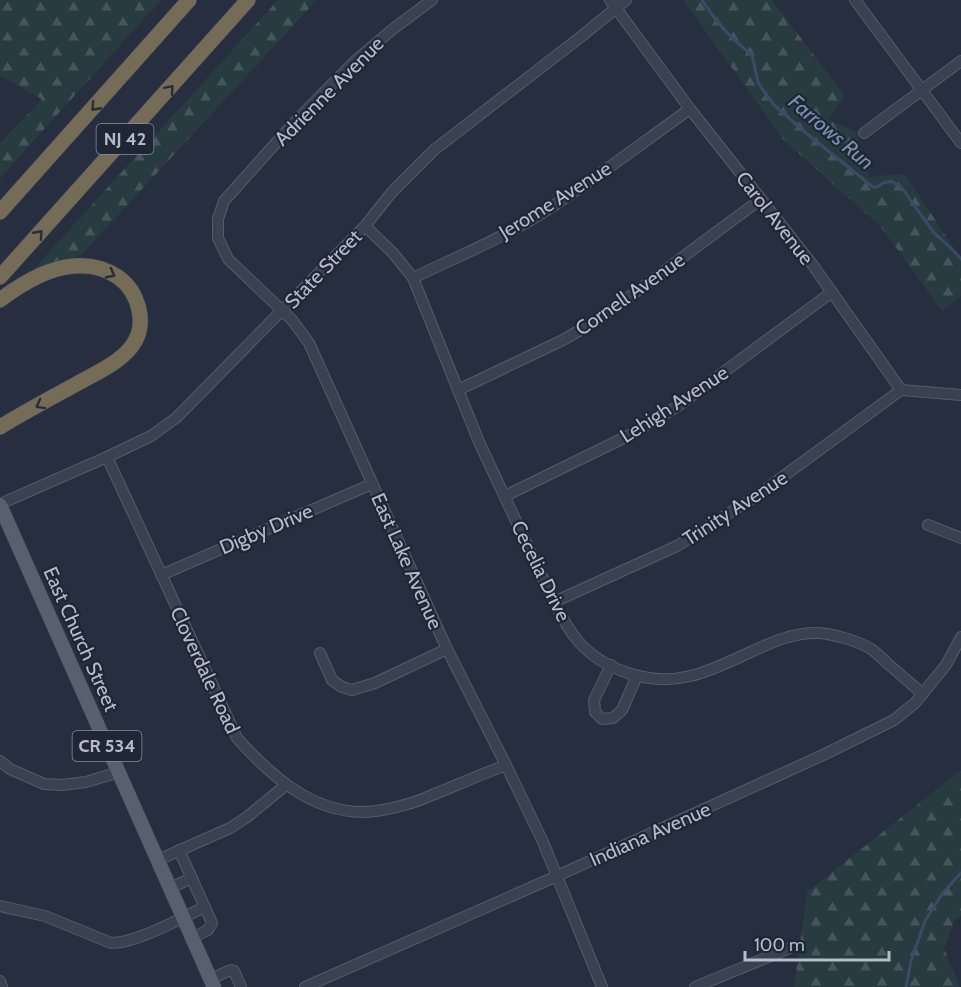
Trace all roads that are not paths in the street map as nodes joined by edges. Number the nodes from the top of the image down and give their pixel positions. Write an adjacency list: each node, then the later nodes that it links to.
1 (189, 0): 14 (highway, NJ 42, one-way to 14)
2 (248, 0): 16 (highway, NJ 42, one-way to 2)
3 (432, 0): 12 (street, Adrienne Avenue)
4 (626, 0): 6 (street, State Street)
5 (855, 0): 8 (street)
6 (613, 4): 9 (street, Carol Avenue); 15 (street, State Street)
7 (961, 61): 8 (street)
8 (922, 90): 10 (street); 11 (street)
9 (690, 109): 13 (street, Carol Avenue); 17 (street, Jerome Avenue)
10 (864, 133)
11 (961, 143)
12 (258, 163): 20 (street, East Lake Avenue)
13 (761, 199): 18 (street, Carol Avenue); 21 (street, Cornell Avenue)
14 (0, 212)
15 (365, 226): 17 (street, Cecelia Drive); 20 (street, State Street)
16 (0, 277)
17 (413, 278): 21 (street, Cecelia Drive)
18 (832, 292): 22 (street, Carol Avenue); 27 (street, Lehigh Avenue)
19 (0, 300): 24 (highway, one-way to 24)
20 (283, 311): 25 (street, State Street); 26 (street, East Lake Avenue)
21 (458, 390): 27 (street, Cecelia Drive)
22 (902, 390): 23 (street); 32 (street, Trinity Avenue)
23 (961, 396)
24 (4, 422)
25 (108, 457): 28 (street, State Street); 31 (street, Cloverdale Road)
26 (372, 484): 31 (street, Digby Drive); 34 (street, East Lake Avenue)
27 (505, 496): 32 (street, Cecelia Drive)
28 (0, 504): 41 (main road, East Church Street / CR 534)
29 (928, 525): 30 (street)
30 (961, 538)
31 (161, 575): 42 (street, Cloverdale Road)
32 (554, 602): 36 (street, Cecelia Drive)
33 (961, 637): 38 (street, Indiana Avenue)
34 (447, 649): 35 (street); 40 (street, East Lake Avenue)
35 (320, 653)
36 (611, 665): 37 (street, Cecelia Drive); 37 (street)
37 (638, 676): 38 (street, Cecelia Drive)
38 (923, 694): 45 (street, Indiana Avenue)
39 (0, 761): 41 (street)
40 (506, 765): 42 (street, Cloverdale Road); 45 (street, East Lake Avenue)
41 (119, 772): 44 (main road, East Church Street / CR 534)
42 (286, 785): 43 (street)
43 (179, 850): 44 (street); 46 (street)
44 (158, 860): 47 (main road, East Church Street / CR 534)
45 (557, 876): 57 (street, Indiana Avenue); 58 (street, East Lake Avenue)
46 (192, 878): 47 (street); 49 (street)
47 (170, 888): 50 (main road, East Church Street / CR 534)
48 (0, 906): 50 (street)
49 (205, 907): 50 (street); 51 (street)
50 (183, 917): 51 (main road, East Church Street / CR 534)
51 (192, 938): 54 (main road, East Church Street / CR 534)
52 (790, 948): 59 (street)
53 (0, 981): 55 (street)
54 (212, 983): 56 (street)
55 (2, 987)
56 (241, 987)
57 (306, 987)
58 (602, 987)
59 (695, 987)

